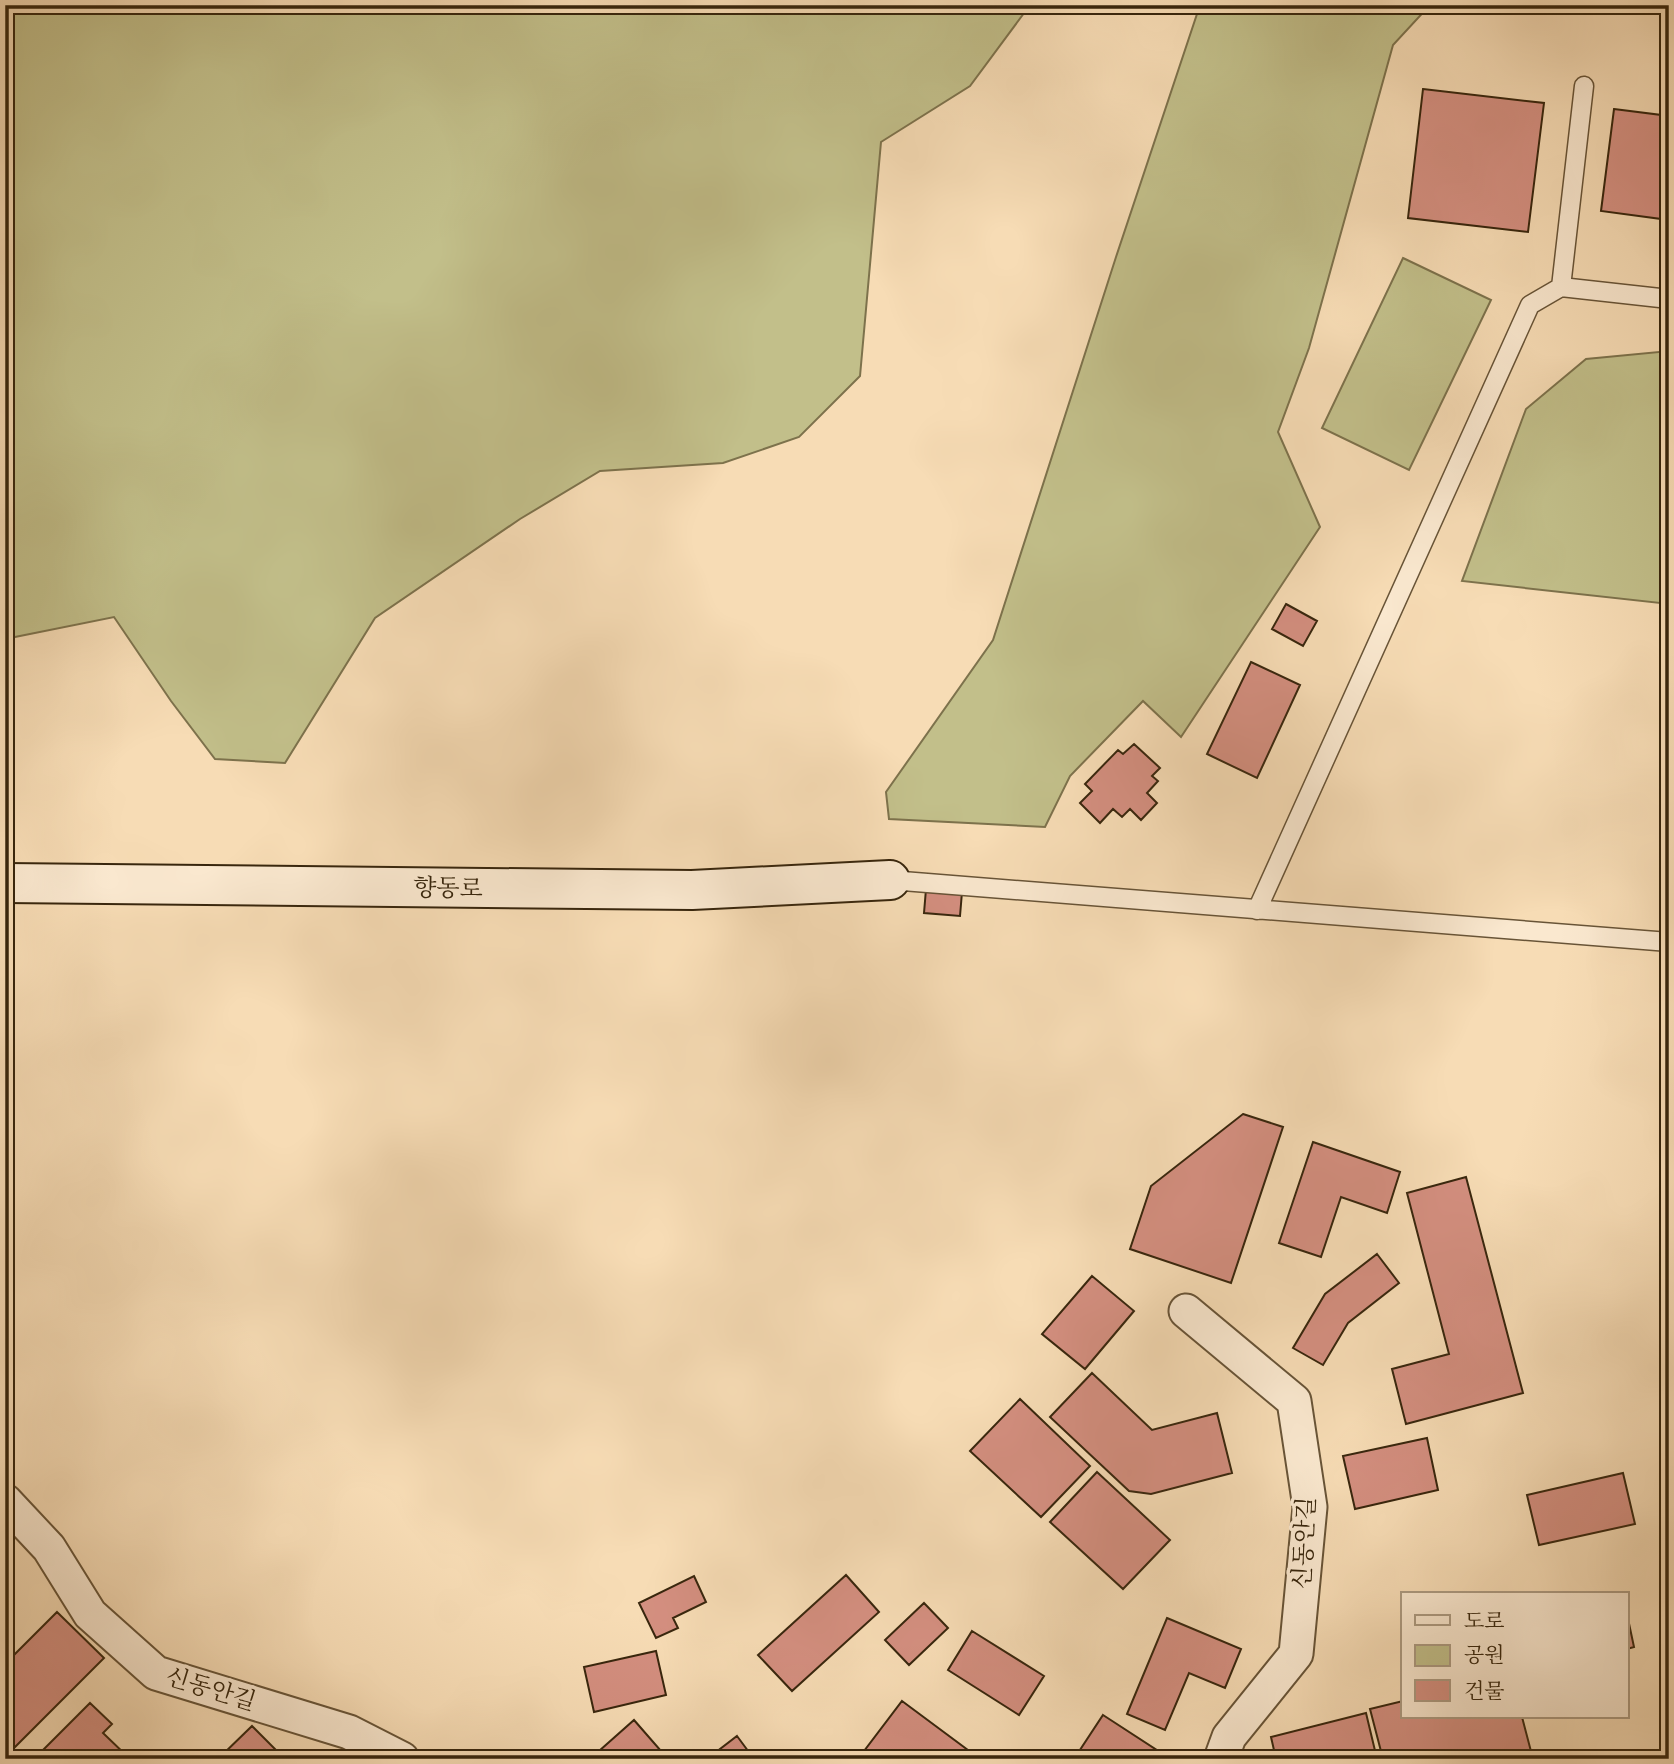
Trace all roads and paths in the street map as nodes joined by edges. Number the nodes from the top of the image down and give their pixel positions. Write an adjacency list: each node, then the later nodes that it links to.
1 (1584, 86): 2 (lane)
2 (1562, 286): 3 (lane); 6 (lane)
3 (1669, 299)
4 (890, 880): 5 (street, 향동로); 6 (lane)
5 (5, 883)
6 (1257, 910): 7 (lane)
7 (1669, 942)
8 (1186, 1311): 11 (street, 신동안길)
9 (5, 1501): 10 (street, 신동안길)
10 (402, 1759)
11 (1221, 1759)

